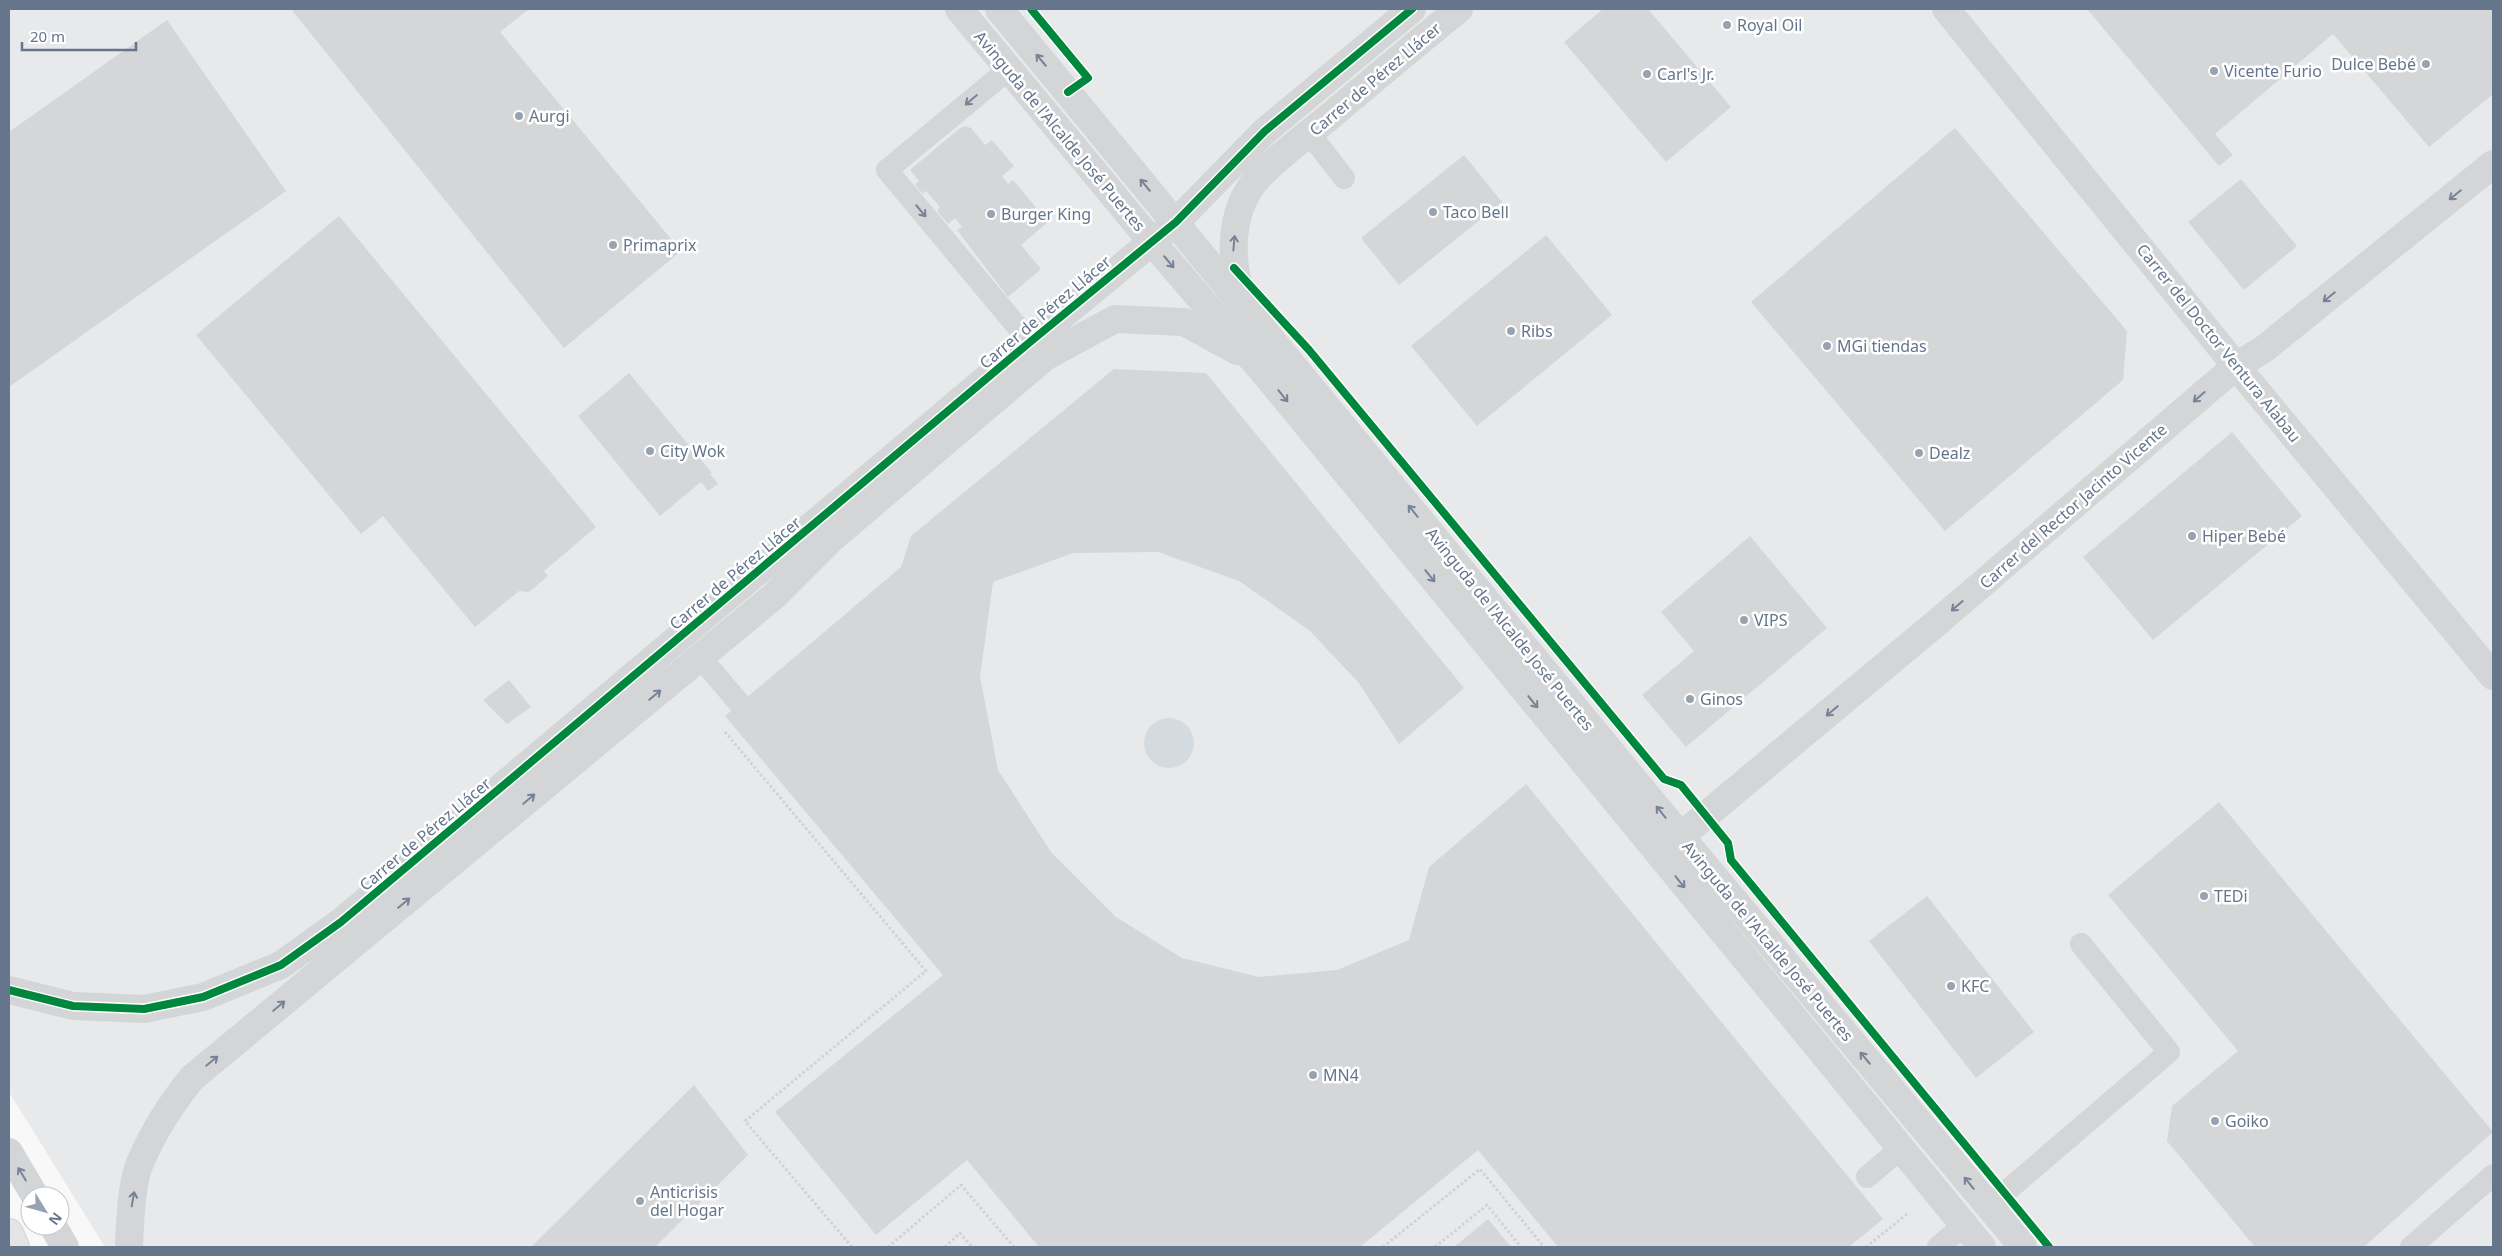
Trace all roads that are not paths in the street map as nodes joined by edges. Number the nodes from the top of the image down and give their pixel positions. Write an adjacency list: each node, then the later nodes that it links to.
1 (959, 9): 6 (street, Avinguda de l'Alcalde José Puertes)
2 (999, 9): 10 (street, Avinguda de l'Alcalde José Puertes, one-way to 2)
3 (1412, 9): 10 (street, Carrer de Pérez Llácer)
4 (1459, 9): 7 (street, Carrer de Pérez Llácer)
5 (1946, 9): 15 (street, Carrer del Doctor Ventura Alabau)
6 (1009, 69): 11 (street, Avinguda de l'Alcalde José Puertes); 13 (lane, one-way to 13)
7 (1309, 133): 9 (lane); 12 (street, Carrer de Pérez Llácer, one-way to 7)
8 (2493, 164): 15 (street, Carrer del Rector Jacinto Vicente, one-way to 15)
9 (1344, 178)
10 (1176, 222): 11 (street, Carrer de Pérez Llácer); 12 (street, Avinguda de l'Alcalde José Puertes)
11 (1152, 242): 13 (street, Carrer de Pérez Llácer); 14 (street, Avinguda de l'Alcalde José Puertes, one-way to 14)
12 (1246, 308): 19 (street, Avinguda de l'Alcalde José Puertes, one-way to 12)
13 (1030, 342): 22 (street, Carrer de Pérez Llácer)
14 (1252, 359): 16 (street); 20 (street, Avinguda de l'Alcalde José Puertes, one-way to 20)
15 (2236, 366): 17 (street, Carrer del Doctor Ventura Alabau); 19 (street, Carrer del Rector Jacinto Vicente, one-way to 19)
16 (700, 657): 18 (lane); 34 (street, one-way to 16)
17 (2493, 676)
18 (740, 704)
19 (1681, 837): 20 (street, Carrer del Rector Jacinto Vicente); 28 (street, Avinguda de l'Alcalde José Puertes, one-way to 19)
20 (1658, 855): 23 (street, Avinguda de l'Alcalde José Puertes, one-way to 23)
21 (2081, 944): 28 (lane)
22 (9, 990)
23 (1900, 1150): 26 (lane); 29 (street, Avinguda de l'Alcalde José Puertes)
24 (9, 1152): 27 (street, one-way to 24)
25 (2493, 1175): 38 (lane)
26 (1867, 1177)
27 (29, 1186)
28 (1988, 1206): 37 (street, Avinguda de l'Alcalde José Puertes)
29 (1963, 1226): 35 (lane); 36 (street, Avinguda de l'Alcalde José Puertes)
30 (9, 1233): 32 (highway)
31 (59, 1236): 33 (street)
32 (15, 1247)
33 (65, 1247)
34 (130, 1247)
35 (1938, 1247)
36 (1982, 1247)
37 (2023, 1247)
38 (2411, 1247)

